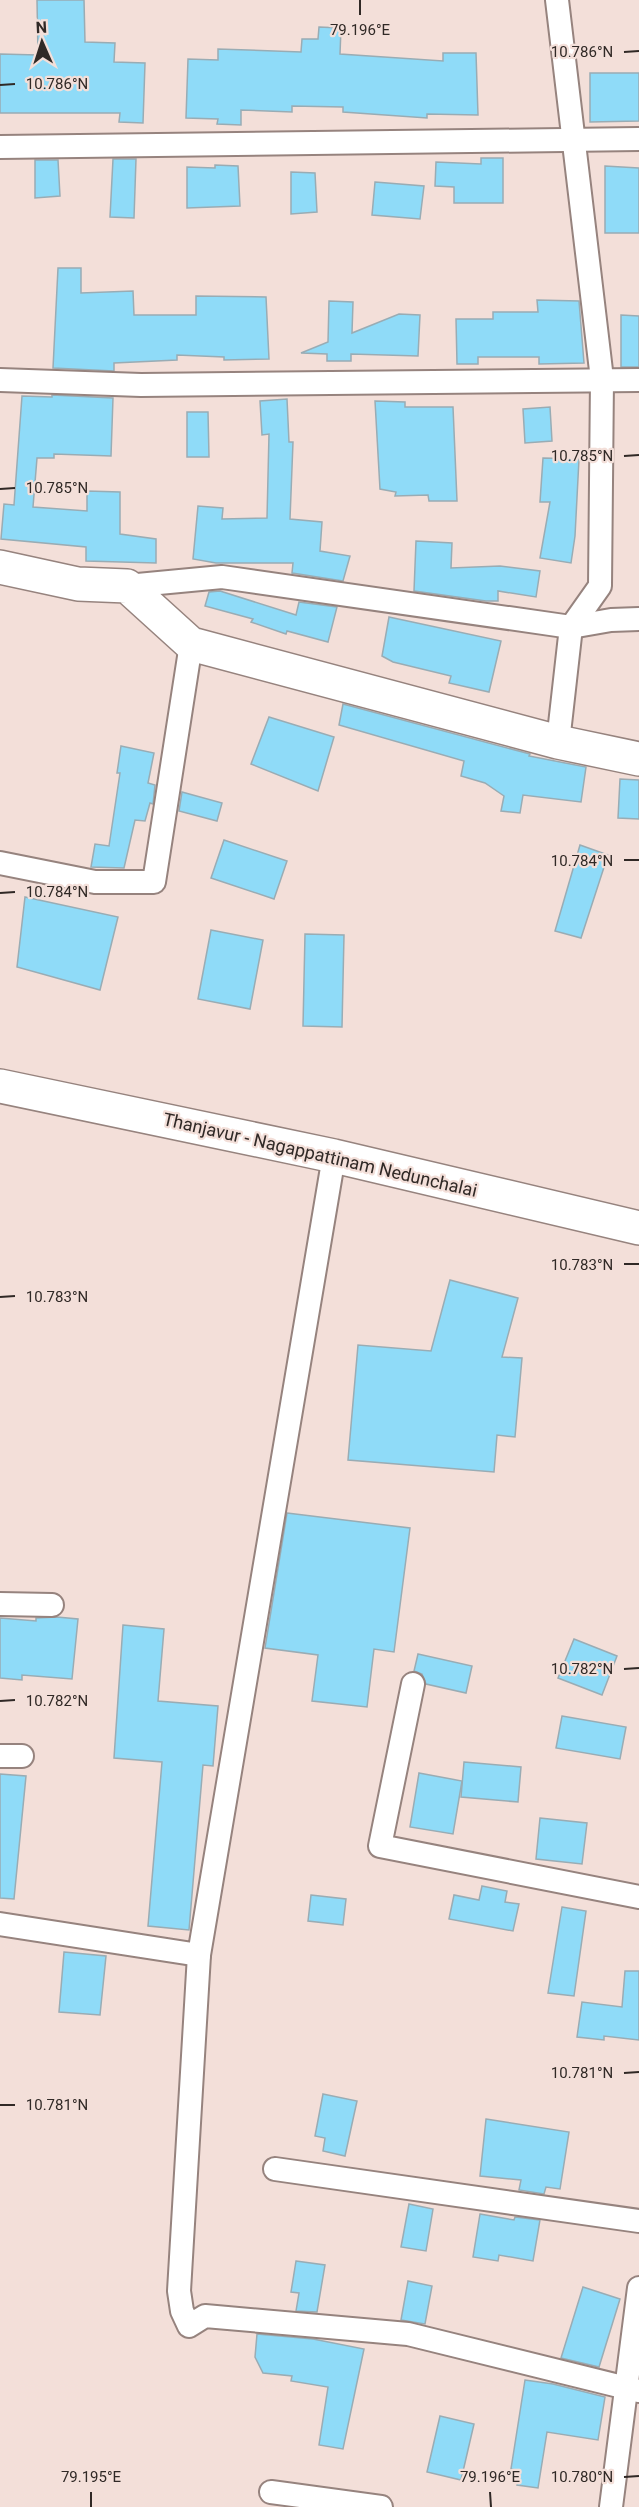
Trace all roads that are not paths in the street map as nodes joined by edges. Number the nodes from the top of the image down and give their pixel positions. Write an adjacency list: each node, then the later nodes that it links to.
1 (557, 0): 2 (street)
2 (575, 139): 3 (street); 4 (street); 5 (street)
3 (639, 139)
4 (0, 147)
5 (602, 379): 6 (street); 7 (street); 11 (street)
6 (0, 380)
7 (639, 380)
8 (0, 567): 9 (main road)
9 (127, 586): 11 (street); 12 (main road)
10 (639, 619): 11 (street)
11 (572, 627): 13 (street)
12 (191, 644): 13 (main road); 15 (street)
13 (558, 742): 14 (main road)
14 (639, 759)
15 (0, 863)
16 (0, 1086): 17 (main road, Thanjavur - Nagappattinam Nedunchalai)
17 (334, 1156): 18 (main road, Thanjavur - Nagappattinam Nedunchalai); 26 (street)
18 (639, 1228)
19 (0, 1604): 20 (street)
20 (52, 1605)
21 (413, 1684): 24 (street)
22 (0, 1756): 23 (street)
23 (22, 1756)
24 (639, 1897)
25 (0, 1924): 26 (street)
26 (199, 1956): 30 (street)
27 (275, 2169): 28 (street)
28 (639, 2221)
29 (639, 2288): 30 (street)
30 (632, 2389): 33 (street)
31 (271, 2492): 32 (street)
32 (381, 2507)
33 (611, 2507)

